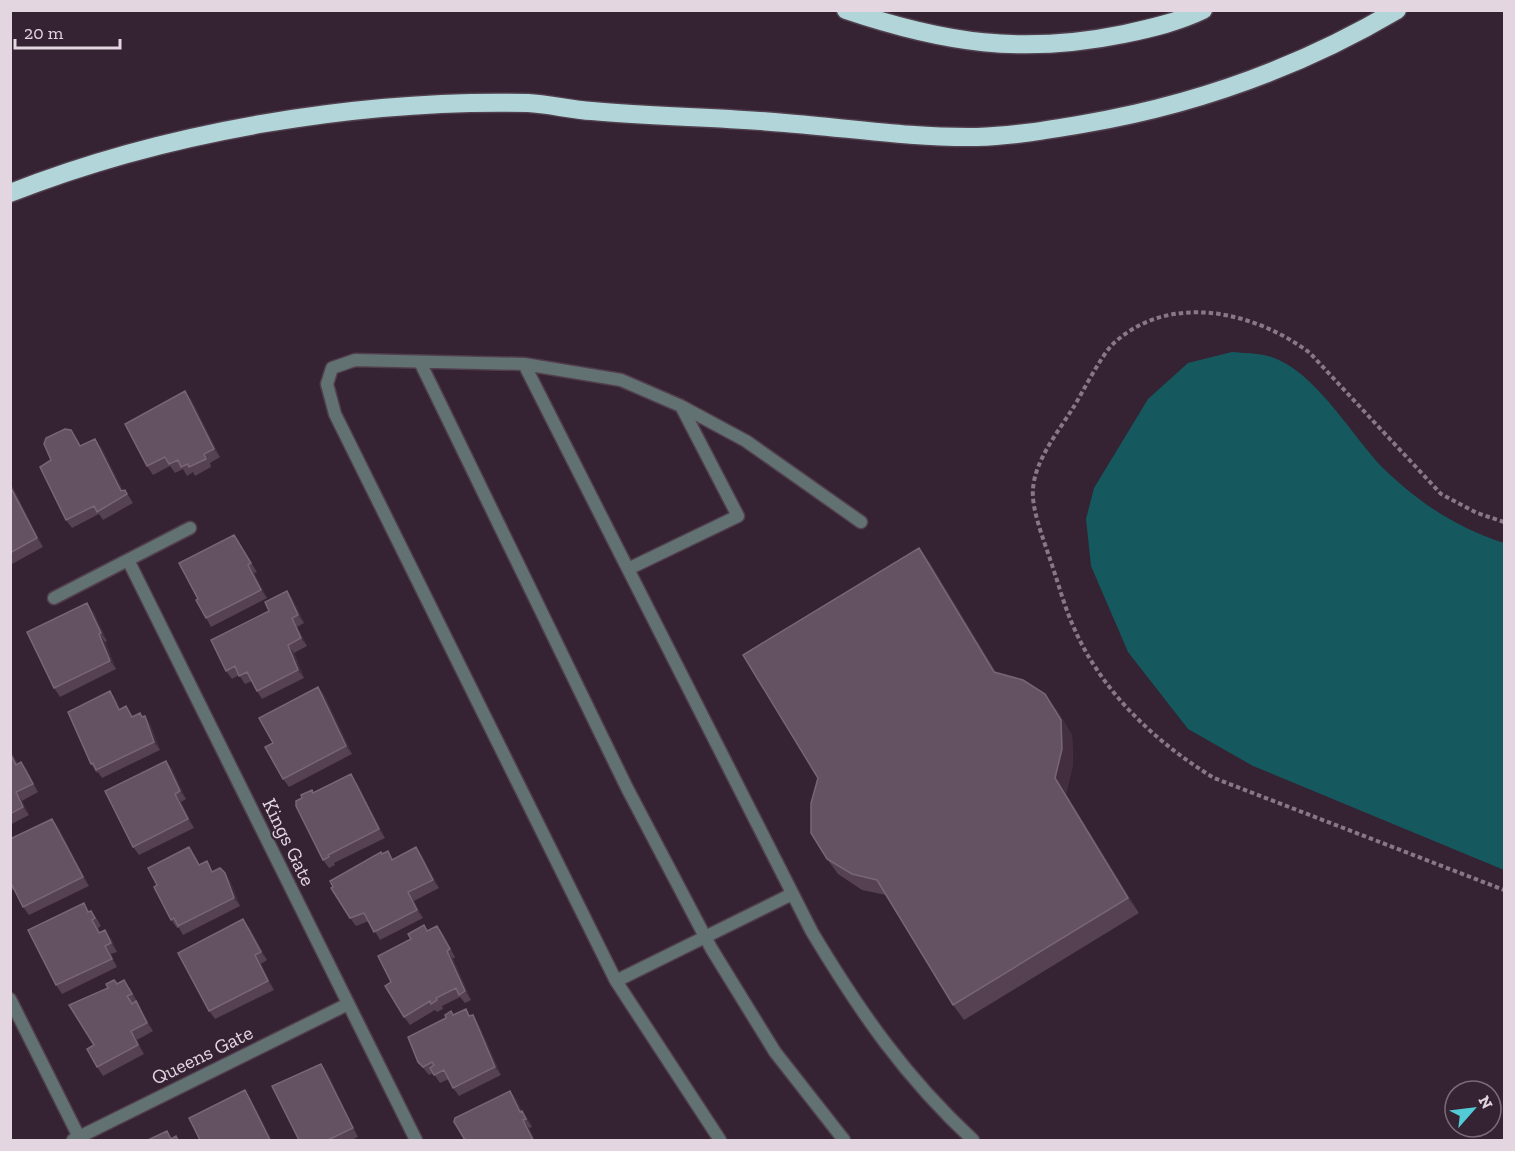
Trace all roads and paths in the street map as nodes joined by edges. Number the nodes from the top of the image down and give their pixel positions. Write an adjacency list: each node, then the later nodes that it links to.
1 (846, 10): 2 (highway)
2 (1203, 10)
3 (1397, 10): 4 (highway)
4 (10, 193)
5 (420, 362): 6 (street); 16 (street); 17 (street)
6 (524, 364): 7 (street); 12 (street)
7 (681, 406): 8 (street); 12 (street)
8 (861, 522)
9 (1504, 522): 14 (path)
10 (190, 528): 11 (street)
11 (128, 560): 13 (street); 19 (street, Kings Gate)
12 (628, 569): 15 (street)
13 (54, 598)
14 (1504, 890)
15 (792, 894): 16 (street); 24 (street)
16 (705, 937): 17 (street); 23 (street)
17 (616, 981): 22 (street)
18 (10, 999): 20 (street)
19 (348, 1004): 20 (street, Queens Gate); 21 (street, Kings Gate)
20 (76, 1139)
21 (416, 1140)
22 (720, 1140)
23 (844, 1140)
24 (974, 1140)

